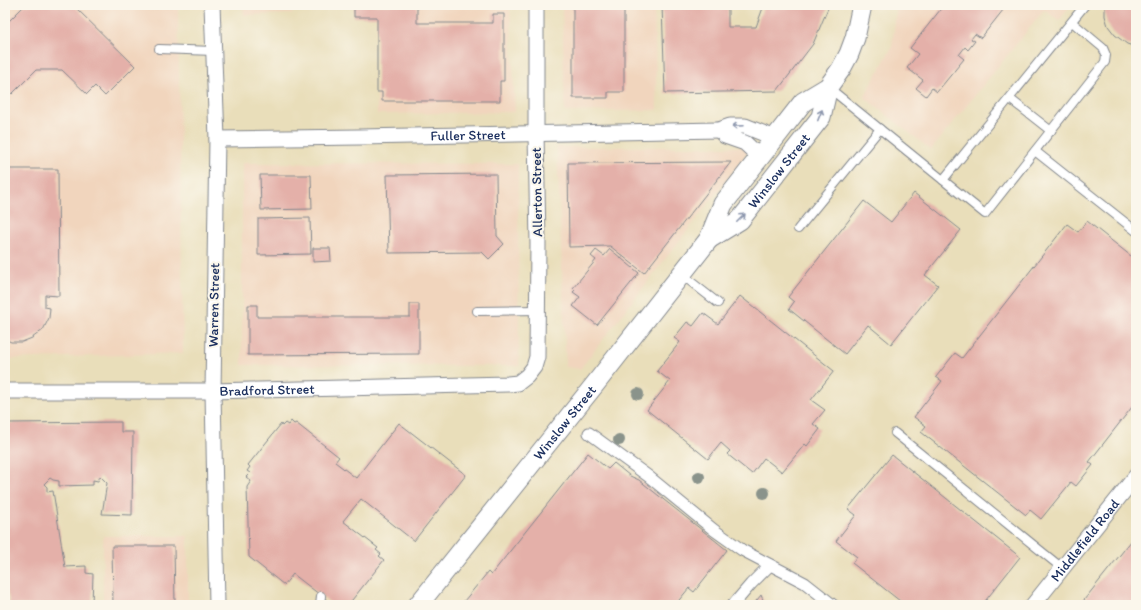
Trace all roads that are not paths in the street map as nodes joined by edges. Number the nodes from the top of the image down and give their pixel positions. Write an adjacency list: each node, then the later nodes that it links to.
1 (212, 5): 7 (street, Warren Street)
2 (536, 5): 13 (street, Allerton Street)
3 (862, 5): 8 (street, Winslow Street)
4 (1085, 5): 5 (lane)
5 (1072, 22): 9 (lane); 12 (lane)
6 (159, 49): 7 (lane)
7 (214, 51): 15 (street, Warren Street)
8 (828, 87): 10 (lane); 14 (street, Winslow Street); 21 (street, Winslow Street, one-way to 8)
9 (1010, 99): 12 (lane); 18 (lane)
10 (880, 129): 18 (lane); 19 (lane)
11 (719, 130): 13 (street, Fuller Street); 14 (street, Fuller Street, one-way to 11); 17 (street)
12 (1051, 131): 16 (lane)
13 (536, 133): 15 (street, Fuller Street); 24 (street, Allerton Street)
14 (775, 138): 17 (street, Winslow Street)
15 (217, 139): 28 (street, Warren Street)
16 (1035, 151): 18 (lane); 20 (lane)
17 (760, 157): 21 (street, Winslow Street)
18 (943, 180)
19 (798, 229)
20 (1136, 231)
21 (709, 239): 22 (street, Winslow Street)
22 (681, 274): 23 (lane); 37 (street, Winslow Street)
23 (718, 303)
24 (538, 310): 25 (lane); 26 (street, Allerton Street)
25 (477, 311)
26 (527, 376): 28 (street, Bradford Street)
27 (5, 391): 28 (street, Bradford Street)
28 (213, 391): 35 (street, Warren Street)
29 (589, 432): 32 (street)
30 (895, 433): 33 (lane)
31 (1136, 476): 33 (street, Middlefield Road)
32 (770, 565): 38 (street); 39 (street)
33 (1062, 568): 40 (street, Middlefield Road)
34 (321, 596): 36 (lane)
35 (217, 605)
36 (320, 605)
37 (418, 605)
38 (734, 605)
39 (833, 605)
40 (1033, 605)

